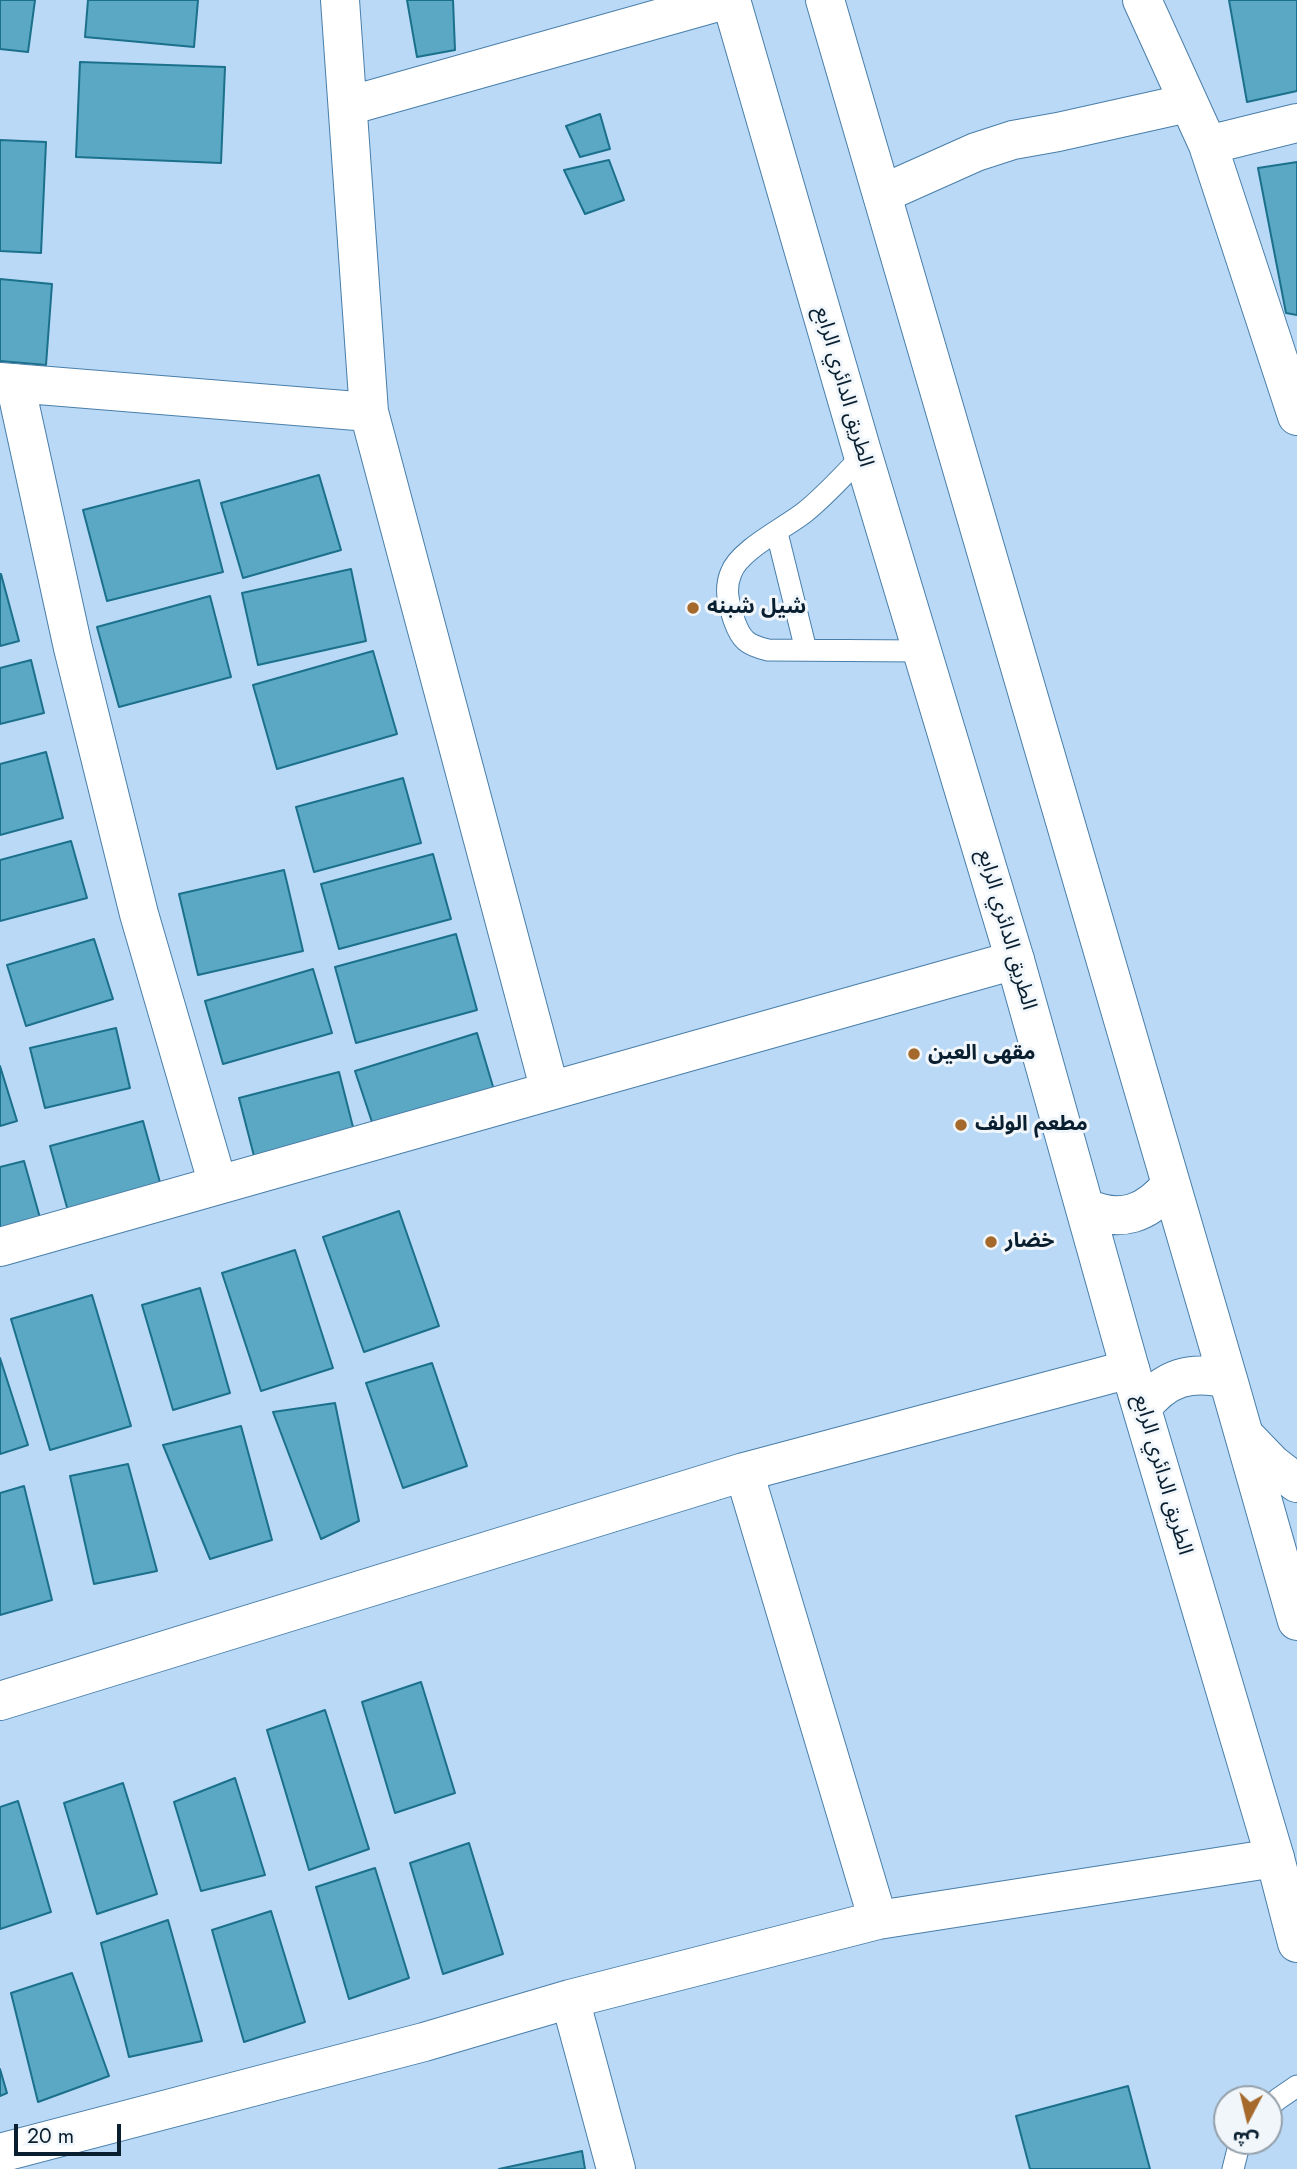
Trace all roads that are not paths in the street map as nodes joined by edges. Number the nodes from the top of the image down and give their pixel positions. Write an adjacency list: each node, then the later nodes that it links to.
1 (340, 0): 7 (street)
2 (724, 0): 7 (street)
3 (731, 0): 14 (street, الطريق الدائري الرابع)
4 (825, 0): 10 (street)
5 (1142, 0): 6 (street)
6 (1188, 103): 9 (street); 10 (street)
7 (348, 106): 12 (street)
8 (1297, 123): 9 (street)
9 (1208, 145): 13 (street)
10 (882, 194): 20 (street)
11 (8, 382): 12 (street); 21 (street)
12 (369, 412): 19 (street)
13 (1297, 416)
14 (863, 455): 15 (lane); 17 (street, الطريق الدائري الرابع)
15 (777, 533): 16 (lane); 16 (lane)
16 (806, 650): 17 (lane)
17 (922, 651): 18 (street, الطريق الدائري الرابع)
18 (1015, 960): 19 (street); 22 (street, الطريق الدائري الرابع)
19 (550, 1091): 21 (street)
20 (1171, 1184): 22 (street); 25 (street)
21 (218, 1185): 23 (street)
22 (1085, 1207): 24 (street, الطريق الدائري الرابع)
23 (0, 1247)
24 (1130, 1370): 26 (street, الطريق الدائري الرابع); 28 (street)
25 (1228, 1378): 26 (street); 27 (street)
26 (1142, 1408): 32 (street, الطريق الدائري الرابع)
27 (1245, 1436): 29 (street); 30 (street)
28 (744, 1472): 31 (street); 33 (street)
29 (1297, 1483)
30 (1297, 1621)
31 (0, 1701)
32 (1275, 1858): 33 (street); 34 (street, الطريق الدائري الرابع)
33 (878, 1920): 35 (street)
34 (1297, 1943)
35 (570, 1999): 36 (street); 37 (street)
36 (0, 2153)
37 (616, 2169)

